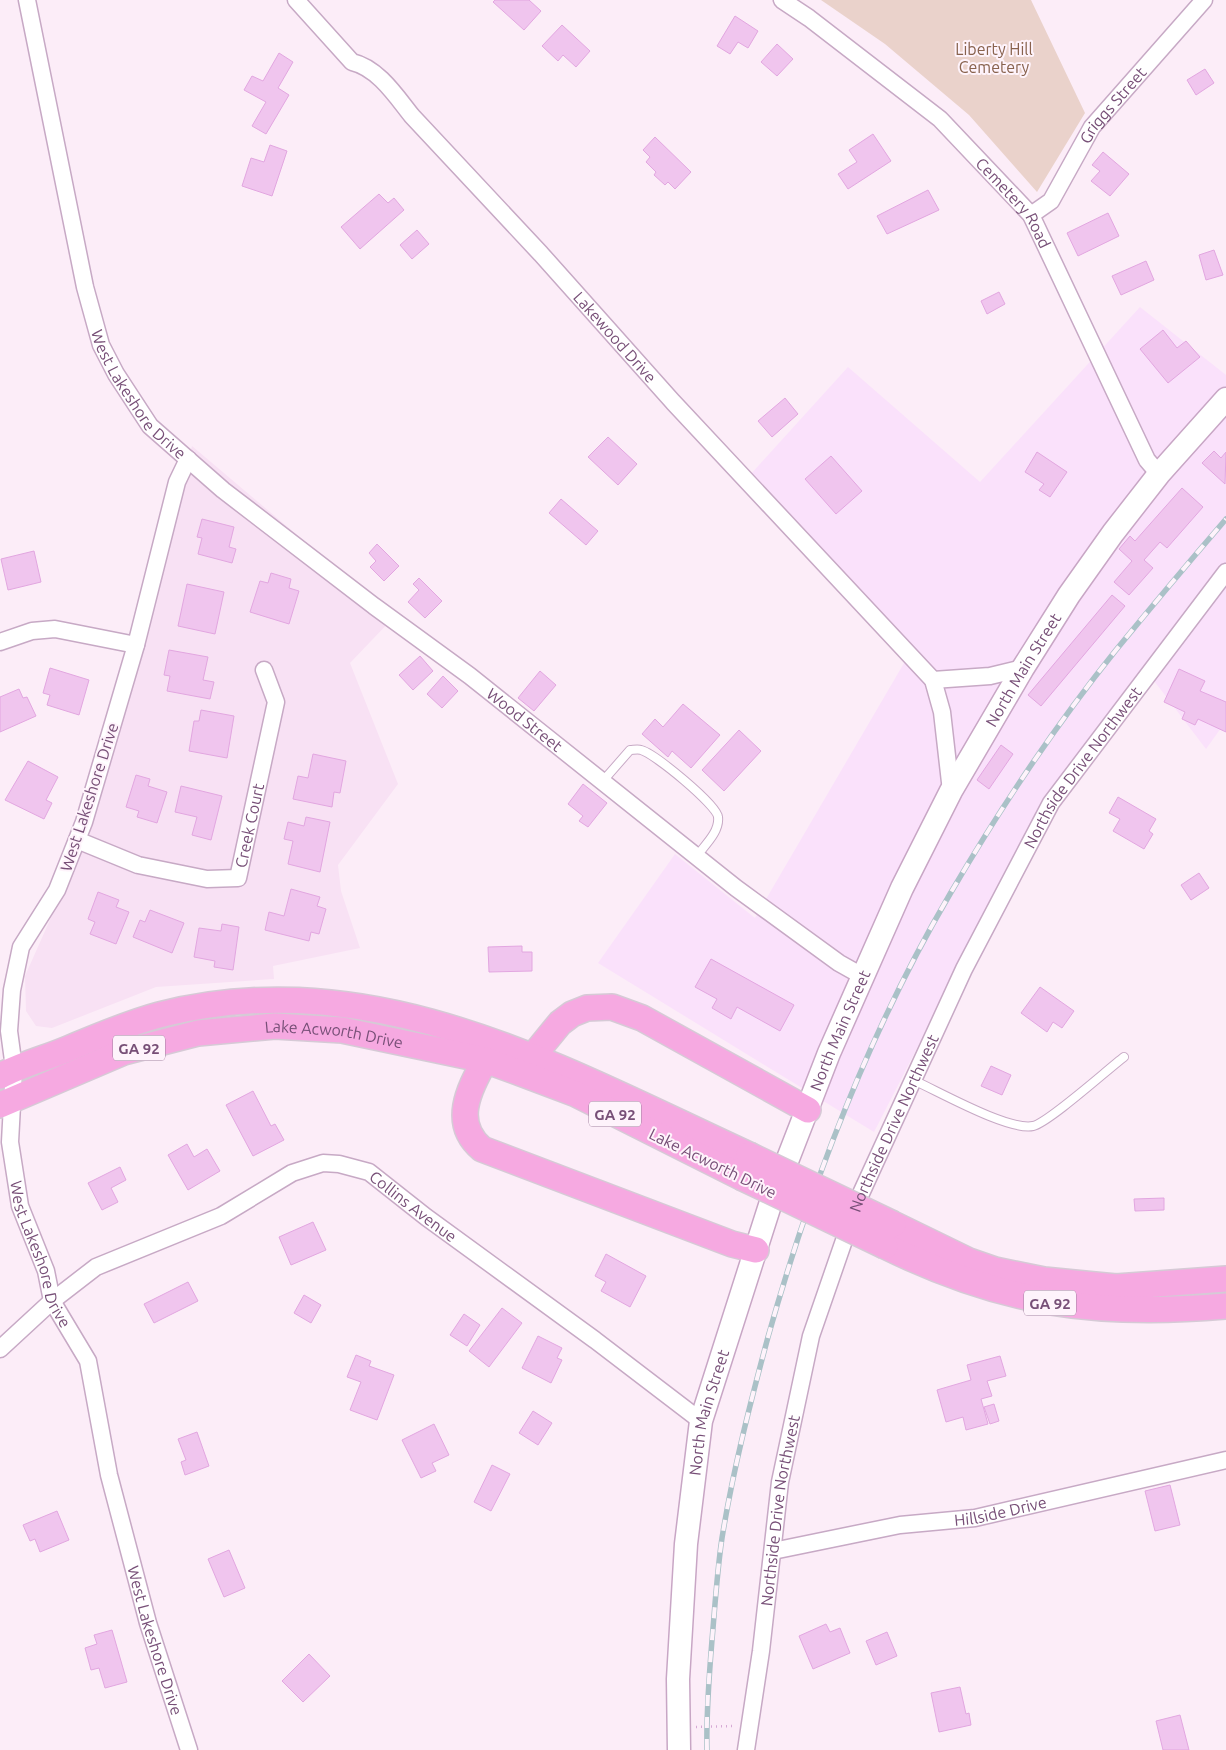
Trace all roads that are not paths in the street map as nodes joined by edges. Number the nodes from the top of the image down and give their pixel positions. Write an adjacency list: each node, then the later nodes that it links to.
1 (27, 0): 7 (street, West Lakeshore Drive)
2 (296, 0): 14 (street, Lakewood Drive)
3 (782, 0): 5 (street, Cemetery Road)
4 (1204, 0): 5 (street, Griggs Street)
5 (1031, 214): 8 (street, Cemetery Road)
6 (1226, 399): 8 (main road, North Main Street)
7 (188, 459): 11 (street, West Lakeshore Drive); 15 (street, Wood Street)
8 (1159, 474): 12 (main road, North Main Street)
9 (1226, 572): 24 (street, Northside Drive Northwest)
10 (0, 642): 11 (street)
11 (136, 645): 17 (street, West Lakeshore Drive)
12 (1023, 668): 14 (street); 16 (main road, North Main Street)
13 (264, 670): 17 (street, Creek Court)
14 (933, 680): 16 (street, Lakewood Drive)
15 (602, 782): 18 (street, Wood Street); 18 (lane)
16 (950, 791): 19 (main road, North Main Street)
17 (78, 840): 23 (street, West Lakeshore Drive)
18 (696, 857): 19 (street, Wood Street)
19 (864, 977): 26 (main road, North Main Street)
20 (533, 1056): 23 (main road, Lake Acworth Drive / GA 92); 26 (main road); 27 (main road, Lake Acworth Drive / GA 92)
21 (1124, 1057): 24 (lane)
22 (485, 1060): 25 (main road, Lake Acworth Drive / GA 92); 27 (main road, Lake Acworth Drive / GA 92); 29 (main road)
23 (7, 1072): 25 (street, West Lakeshore Drive)
24 (913, 1080): 36 (street, Northside Drive Northwest)
25 (6, 1103): 31 (street, West Lakeshore Drive)
26 (808, 1110): 29 (main road, North Main Street)
27 (745, 1166): 28 (main road, Lake Acworth Drive / GA 92, bridge)
28 (889, 1235): 30 (main road, Lake Acworth Drive / GA 92); 32 (main road, Lake Acworth Drive / GA 92)
29 (756, 1250): 34 (main road, North Main Street)
30 (1226, 1279)
31 (52, 1301): 33 (street, Collins Avenue); 34 (street, Collins Avenue); 37 (street, West Lakeshore Drive)
32 (1226, 1306)
33 (0, 1349)
34 (701, 1421): 38 (main road, North Main Street)
35 (1226, 1460): 36 (street, Hillside Drive)
36 (773, 1551): 39 (street, Northside Drive Northwest)
37 (189, 1750)
38 (679, 1750)
39 (746, 1750)

